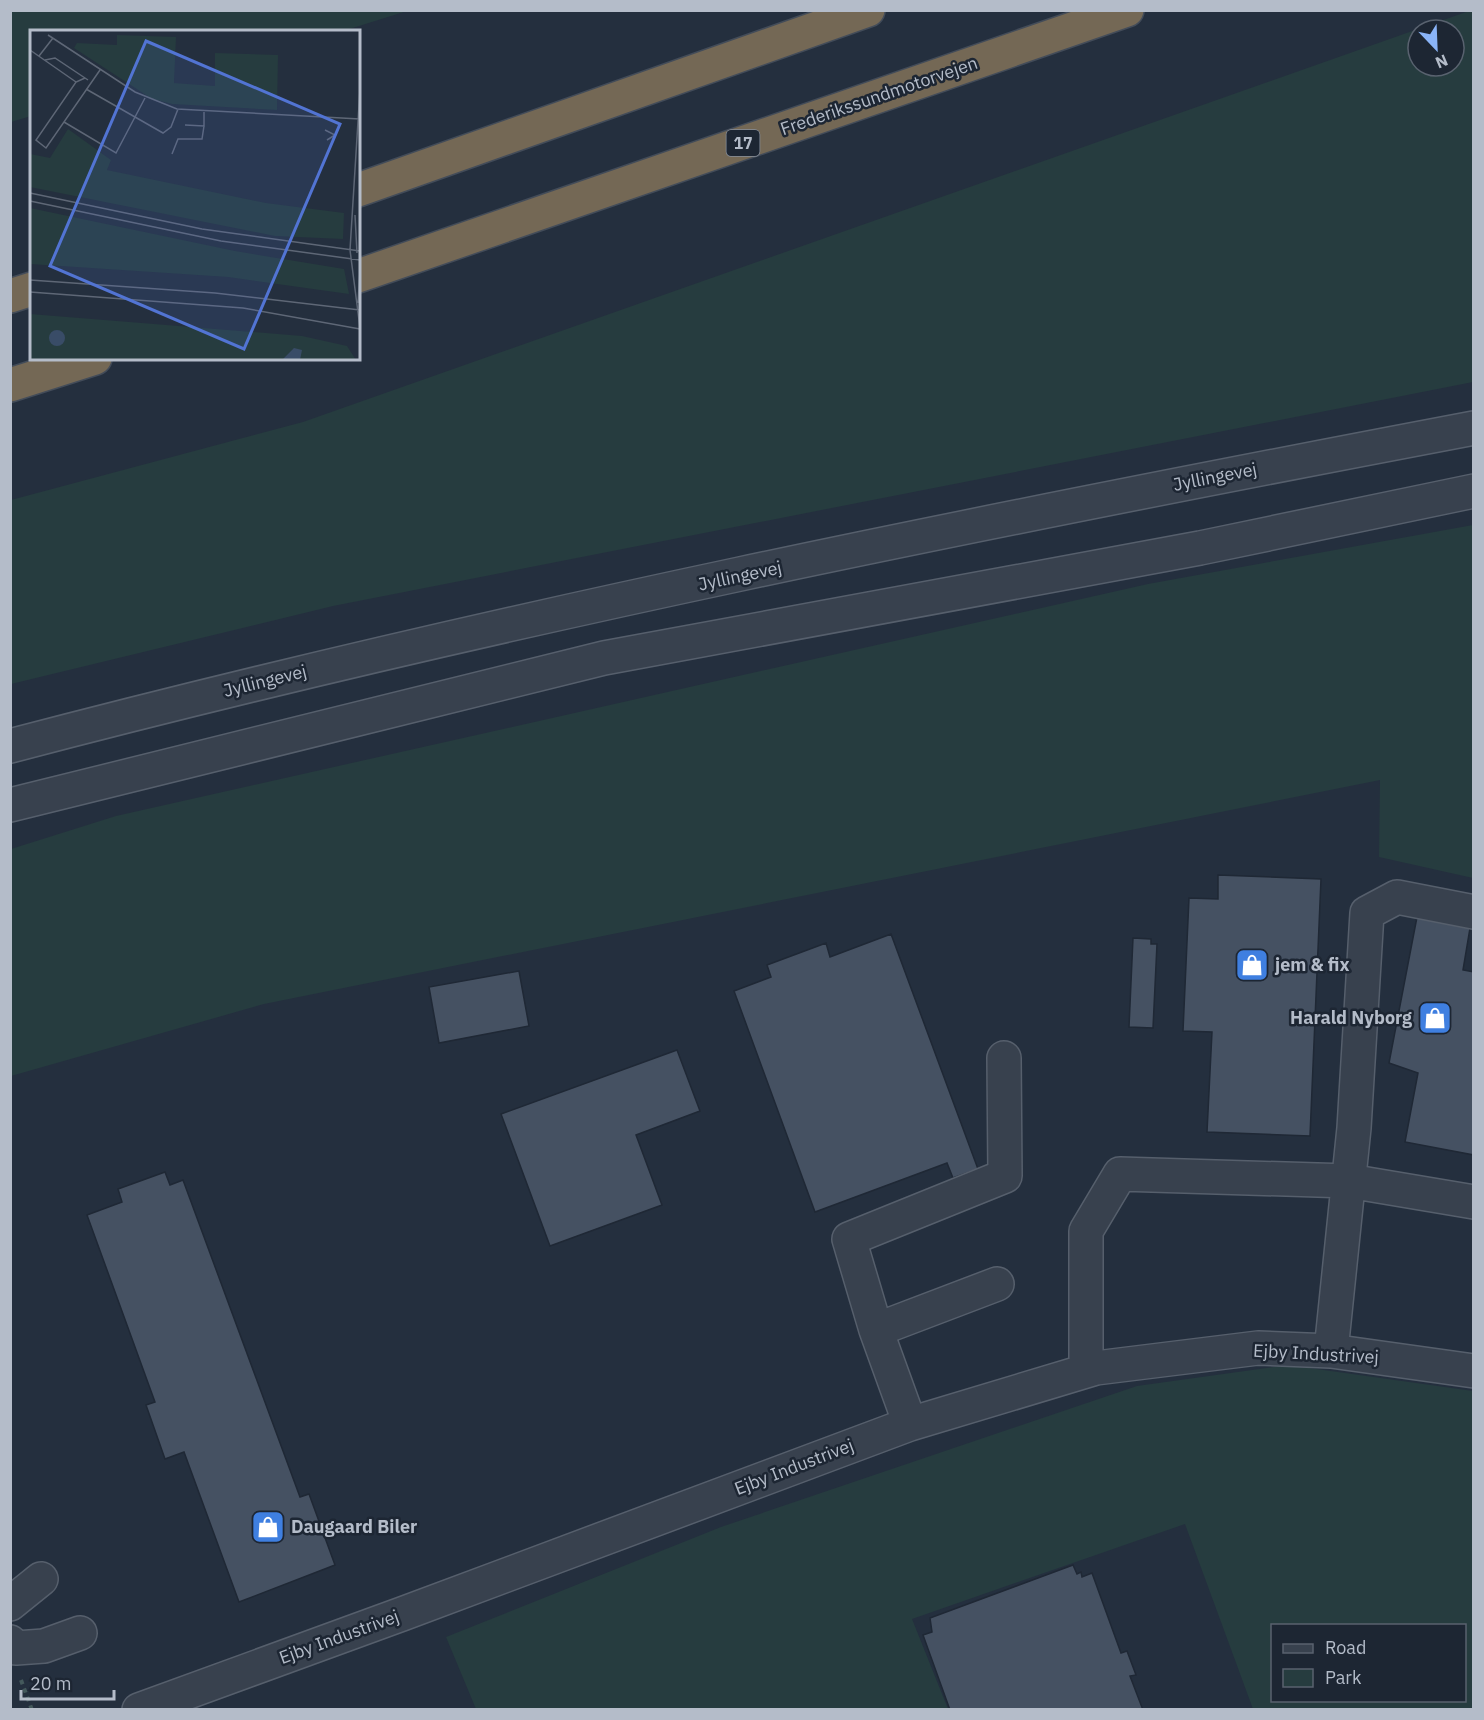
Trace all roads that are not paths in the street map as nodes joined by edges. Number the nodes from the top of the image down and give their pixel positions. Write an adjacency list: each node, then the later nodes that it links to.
1 (868, 10): 3 (highway)
2 (1127, 10): 4 (highway, Frederikssundmotorvejen / 17)
3 (360, 189)
4 (360, 275)
5 (30, 290): 6 (highway)
6 (10, 296)
7 (88, 360): 8 (highway)
8 (10, 385)
9 (1473, 428): 11 (street, Jyllingevej)
10 (1473, 491): 12 (street)
11 (13, 746)
12 (10, 805)
13 (1473, 912): 15 (street)
14 (1004, 1058): 18 (street)
15 (1349, 1181): 16 (street); 19 (street); 20 (street)
16 (1473, 1202)
17 (996, 1284): 18 (street)
18 (876, 1330): 22 (street)
19 (1331, 1351): 20 (street, Ejby Industrivej); 21 (street, Ejby Industrivej)
20 (1086, 1370): 22 (street, Ejby Industrivej)
21 (1473, 1371)
22 (910, 1424): 27 (street, Ejby Industrivej)
23 (41, 1579): 24 (street)
24 (10, 1605)
25 (80, 1633): 26 (street)
26 (10, 1642)
27 (139, 1710)

